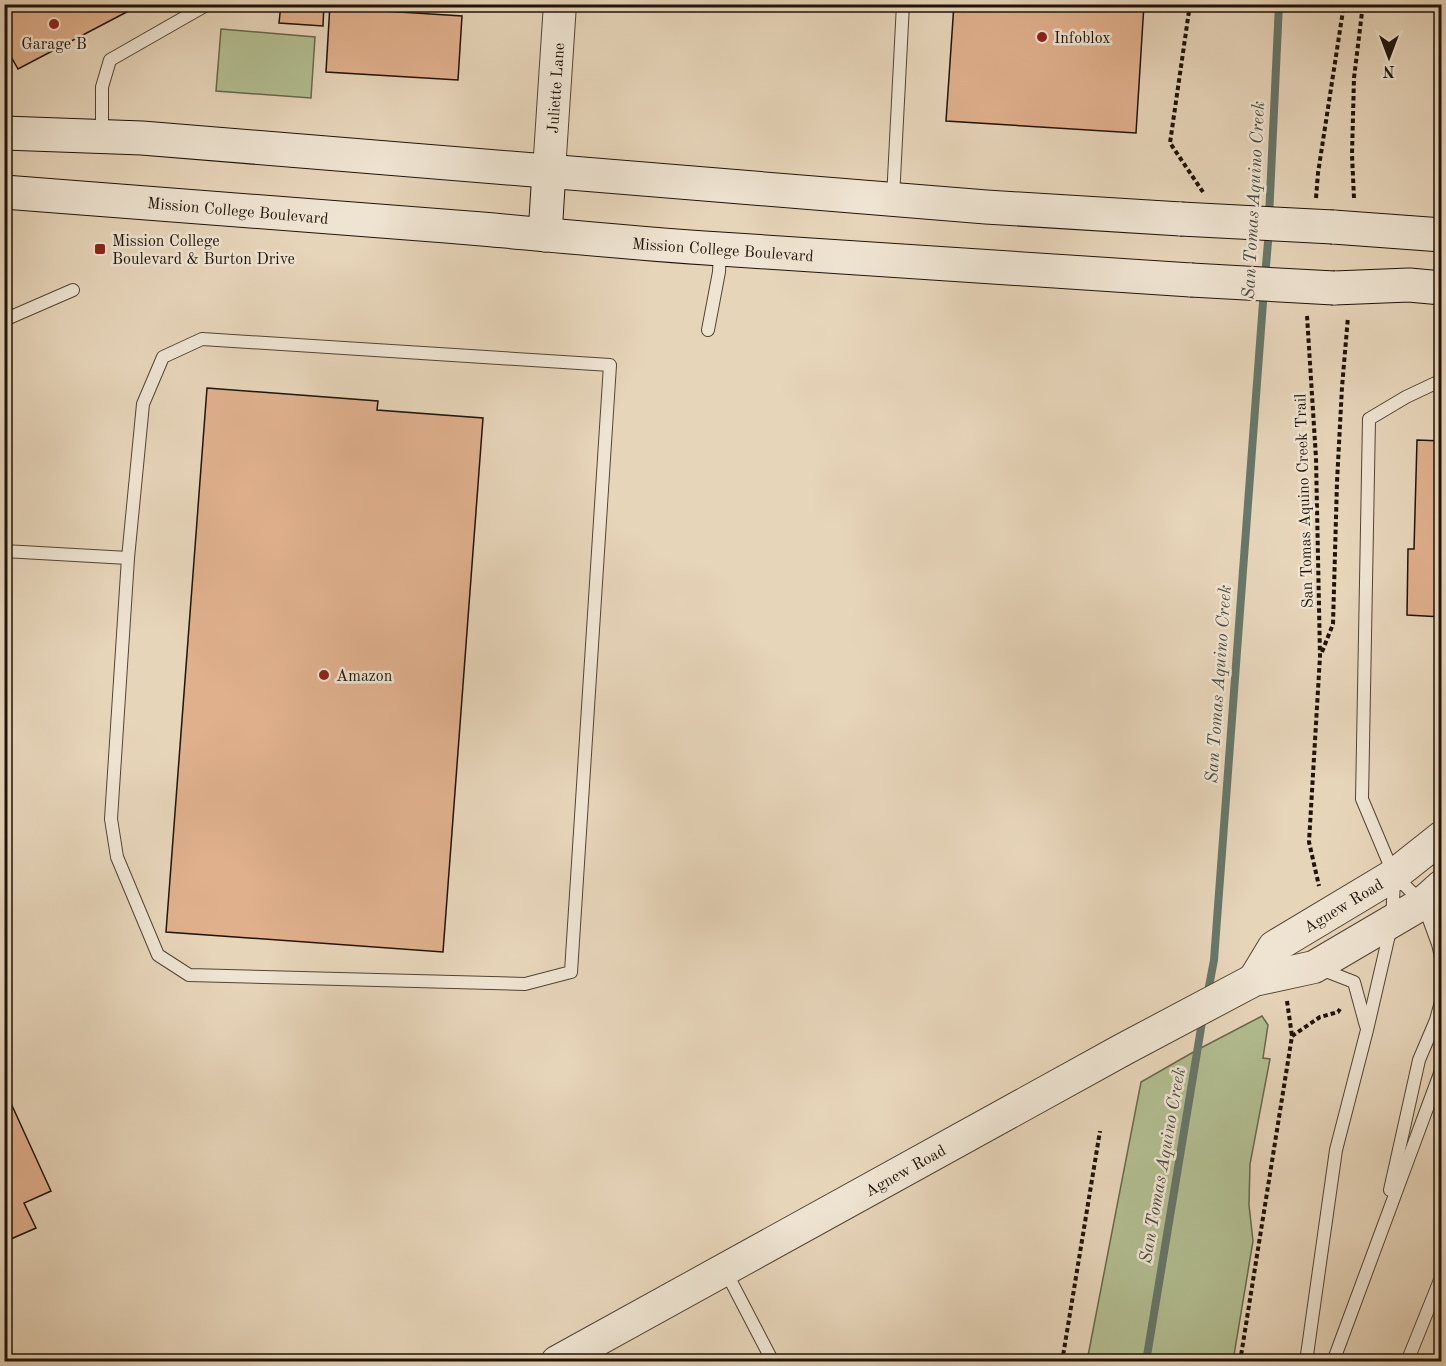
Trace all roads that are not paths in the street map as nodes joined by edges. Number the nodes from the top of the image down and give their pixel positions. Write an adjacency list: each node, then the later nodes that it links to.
1 (208, 4): 5 (lane)
2 (560, 4): 6 (street, Juliette Lane)
3 (903, 4): 8 (lane)
4 (4, 133): 5 (main road)
5 (102, 137): 6 (main road)
6 (549, 171): 8 (main road); 9 (main road)
7 (4, 192): 9 (main road, Mission College Boulevard)
8 (893, 199): 10 (main road, bridge)
9 (545, 235): 11 (main road, Mission College Boulevard)
10 (1442, 235)
11 (720, 249): 12 (main road, Mission College Boulevard, bridge); 15 (lane)
12 (1442, 288)
13 (73, 290): 14 (lane)
14 (4, 320)
15 (708, 330)
16 (1442, 380): 20 (lane)
17 (4, 551): 18 (lane)
18 (128, 558): 18 (lane)
19 (1442, 837): 20 (street, Agnew Road)
20 (1394, 875): 21 (lane); 22 (lane); 25 (street, Agnew Road)
21 (1432, 895): 22 (street, Agnew Road); 23 (lane)
22 (1392, 922): 24 (street, Agnew Road); 27 (lane)
23 (1442, 962)
24 (1314, 967): 25 (street, Agnew Road); 27 (lane)
25 (1254, 980): 30 (street, Agnew Road)
26 (1442, 998): 29 (lane)
27 (1367, 1030): 34 (lane)
28 (1442, 1068): 29 (lane)
29 (1379, 1238): 35 (lane)
30 (725, 1269): 32 (street, Agnew Road); 33 (lane)
31 (1442, 1275): 36 (lane)
32 (557, 1362)
33 (773, 1362)
34 (1306, 1362)
35 (1333, 1362)
36 (1407, 1362)

